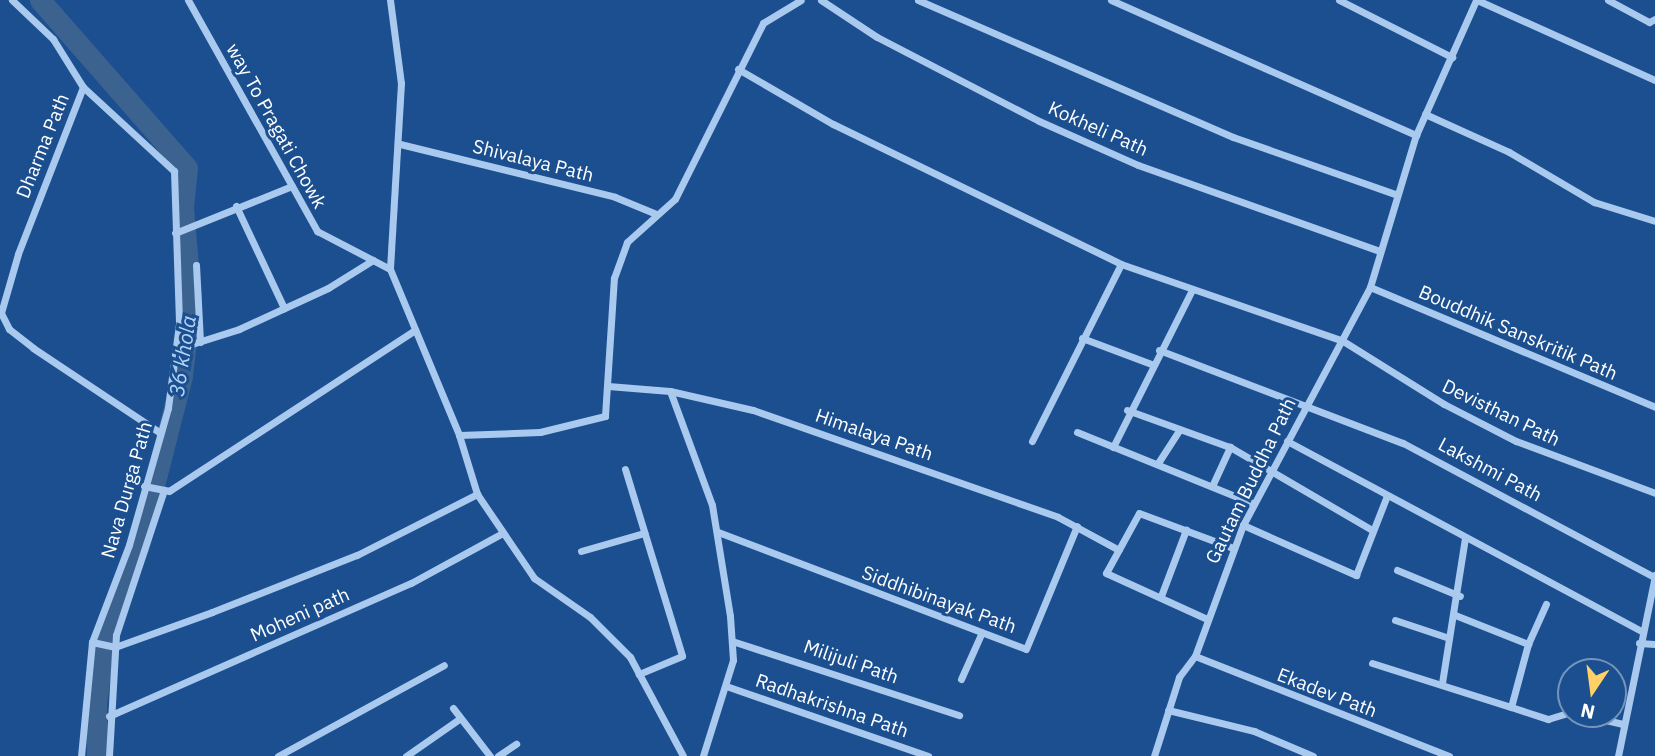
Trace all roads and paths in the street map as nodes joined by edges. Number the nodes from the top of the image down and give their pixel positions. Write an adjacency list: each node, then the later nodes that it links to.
1 (12, 0): 15 (street, Nava Durga Path)
2 (188, 0): 19 (street, way To Pragati Chowk)
3 (390, 0): 18 (street)
4 (801, 0): 13 (street)
5 (821, 0): 25 (street, Kokheli Path)
6 (918, 0): 20 (street)
7 (1111, 0): 17 (street)
8 (1339, 0): 12 (street)
9 (1476, 0): 12 (street, Gautam Buddha Path); 14 (street)
10 (1608, 0): 11 (street)
11 (1655, 19)
12 (1452, 57): 16 (street, Gautam Buddha Path)
13 (738, 69): 22 (street); 27 (street, Devisthan Path)
14 (1655, 80)
15 (83, 87): 24 (street, Nava Durga Path); 46 (street, Dharma Path)
16 (1425, 114): 17 (street, Gautam Buddha Path); 23 (street)
17 (1416, 135): 20 (street, Gautam Buddha Path)
18 (400, 144): 22 (street, Shivalaya Path); 29 (street)
19 (292, 186): 21 (street); 26 (street, way To Pragati Chowk)
20 (1395, 194): 25 (street, Gautam Buddha Path)
21 (236, 206): 24 (street); 32 (street)
22 (656, 215): 40 (street)
23 (1655, 221)
24 (175, 233): 37 (street, Nava Durga Path)
25 (1378, 251): 30 (street, Gautam Buddha Path)
26 (373, 260): 29 (street, way To Pragati Chowk); 32 (street)
27 (1121, 264): 31 (street, Devisthan Path); 34 (street)
28 (196, 265): 36 (street)
29 (390, 270): 33 (street)
30 (1370, 287): 35 (street, Gautam Buddha Path); 43 (street, Bouddhik Sanskritik Path)
31 (1192, 290): 35 (street, Devisthan Path); 38 (street)
32 (284, 308): 36 (street)
33 (415, 330): 48 (street); 58 (street)
34 (1082, 338): 39 (street); 49 (street)
35 (1343, 341): 42 (street, Gautam Buddha Path); 59 (street, Devisthan Path)
36 (200, 342): 37 (street)
37 (176, 349): 46 (street, Nava Durga Path)
38 (1159, 350): 39 (street); 42 (street, Lakshmi Path)
39 (1151, 364): 44 (street)
40 (608, 386): 41 (street, Himalaya Path); 48 (street)
41 (670, 391): 64 (street, Himalaya Path); 67 (street)
42 (1306, 404): 50 (street, Gautam Buddha Path); 75 (street, Lakshmi Path)
43 (1655, 407)
44 (1126, 410): 45 (street); 51 (street)
45 (1180, 429): 52 (street); 53 (street)
46 (159, 432): 57 (street, Nava Durga Path)
47 (1077, 432): 51 (street)
48 (459, 435): 60 (street)
49 (1032, 441)
50 (1287, 441): 55 (street, Gautam Buddha Path); 61 (street)
51 (1113, 447): 53 (street)
52 (1230, 447): 55 (street); 56 (street)
53 (1158, 463): 56 (street)
54 (625, 470): 68 (street)
55 (1272, 471): 62 (street, Gautam Buddha Path); 66 (street)
56 (1213, 484): 62 (street)
57 (144, 486): 58 (street); 85 (street, Nava Durga Path)
58 (163, 493): 90 (street)
59 (1655, 493)
60 (477, 494): 69 (street); 90 (street)
61 (1386, 498): 66 (street); 70 (street)
62 (1254, 504): 63 (street, Gautam Buddha Path)
63 (1243, 525): 66 (street); 71 (street, Gautam Buddha Path)
64 (1077, 526): 72 (street, Himalaya Path); 83 (street, Siddhibinayak Path)
65 (1186, 530): 71 (street); 72 (street); 76 (street)
66 (1372, 530)
67 (718, 532): 83 (street, Siddhibinayak Path); 86 (street)
68 (644, 533): 73 (street); 94 (street)
69 (501, 534): 94 (street); 103 (street, Moheni path)
70 (1465, 538): 77 (street); 82 (street)
71 (1233, 548): 80 (street, Gautam Buddha Path)
72 (1119, 550): 76 (street)
73 (581, 551)
74 (1397, 570): 77 (street)
75 (1654, 575): 82 (street)
76 (1161, 596): 80 (street)
77 (1460, 596): 79 (street)
78 (1546, 604): 88 (street)
79 (1455, 615): 84 (street); 88 (street)
80 (1207, 619): 91 (street, Gautam Buddha Path)
81 (1395, 620): 84 (street)
82 (1641, 631): 87 (street)
83 (982, 632): 95 (street)
84 (1449, 638): 96 (street)
85 (92, 642): 90 (street); 108 (street, Nava Durga Path)
86 (732, 642): 97 (street); 102 (street, Milijuli Path)
87 (1639, 643): 89 (street); 101 (street)
88 (1528, 644): 99 (street)
89 (1655, 644)
90 (115, 647): 103 (street)
91 (1195, 656): 100 (street, Gautam Buddha Path); 119 (street, Ekadev Path)
92 (1372, 663): 96 (street)
93 (444, 665): 110 (street)
94 (639, 674): 114 (street)
95 (961, 679)
96 (1442, 683): 99 (street)
97 (726, 686): 115 (street); 116 (street, Radhakrishna Path)
98 (453, 708): 105 (street)
99 (1511, 708): 104 (street)
100 (1168, 710): 117 (street, Gautam Buddha Path); 118 (street)
101 (1627, 710)
102 (959, 715)
103 (109, 716): 109 (street)
104 (1557, 716)
105 (459, 719): 111 (street); 112 (street)
106 (1622, 728): 120 (street)
107 (516, 744): 113 (street)
108 (82, 756)
109 (109, 756)
110 (278, 756)
111 (406, 756)
112 (490, 756)
113 (498, 756)
114 (683, 756)
115 (703, 756)
116 (928, 756)
117 (1154, 756)
118 (1313, 756)
119 (1449, 756)
120 (1618, 756)

